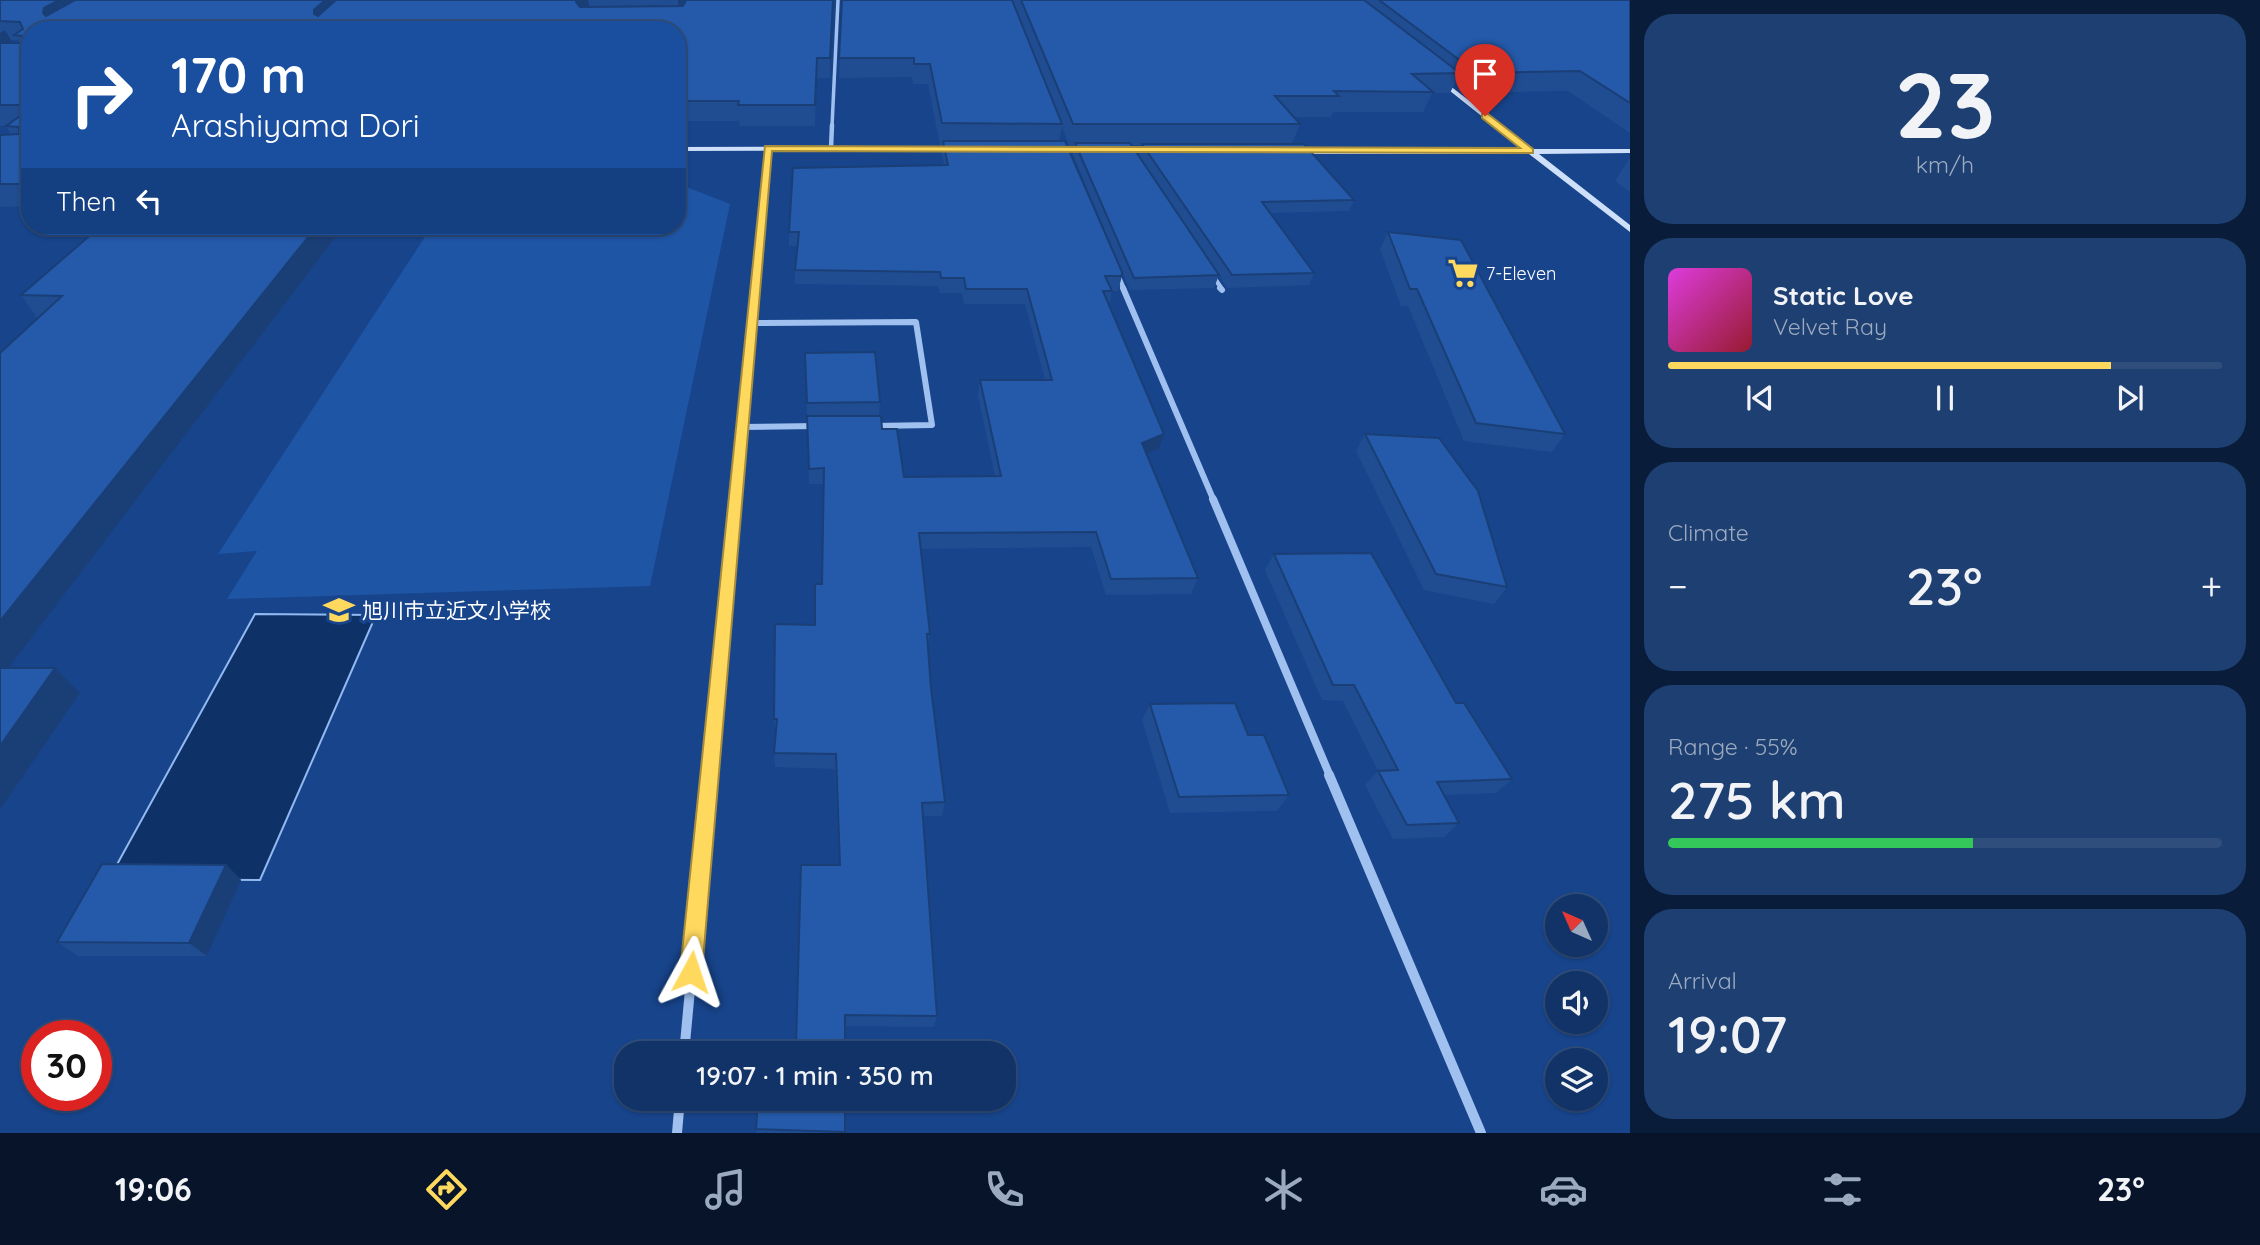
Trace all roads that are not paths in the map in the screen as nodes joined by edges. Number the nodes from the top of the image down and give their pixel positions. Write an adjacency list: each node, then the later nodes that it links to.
1 (838, 0): 4 (street)
2 (1429, 71): 7 (street)
3 (768, 148): 4 (street); 6 (street); 14 (street)
4 (831, 148): 5 (street)
5 (968, 148)
6 (686, 149)
7 (1530, 151): 8 (street); 9 (street); 10 (street)
8 (1630, 151)
9 (1287, 152)
10 (1630, 229)
11 (1113, 263): 21 (street)
12 (1208, 268): 13 (street)
13 (1222, 290)
14 (753, 323): 16 (street); 17 (street)
15 (823, 426): 17 (street)
16 (864, 426)
17 (740, 427): 18 (street)
18 (685, 1041)
19 (679, 1111): 20 (street)
20 (677, 1133)
21 (1480, 1133)

